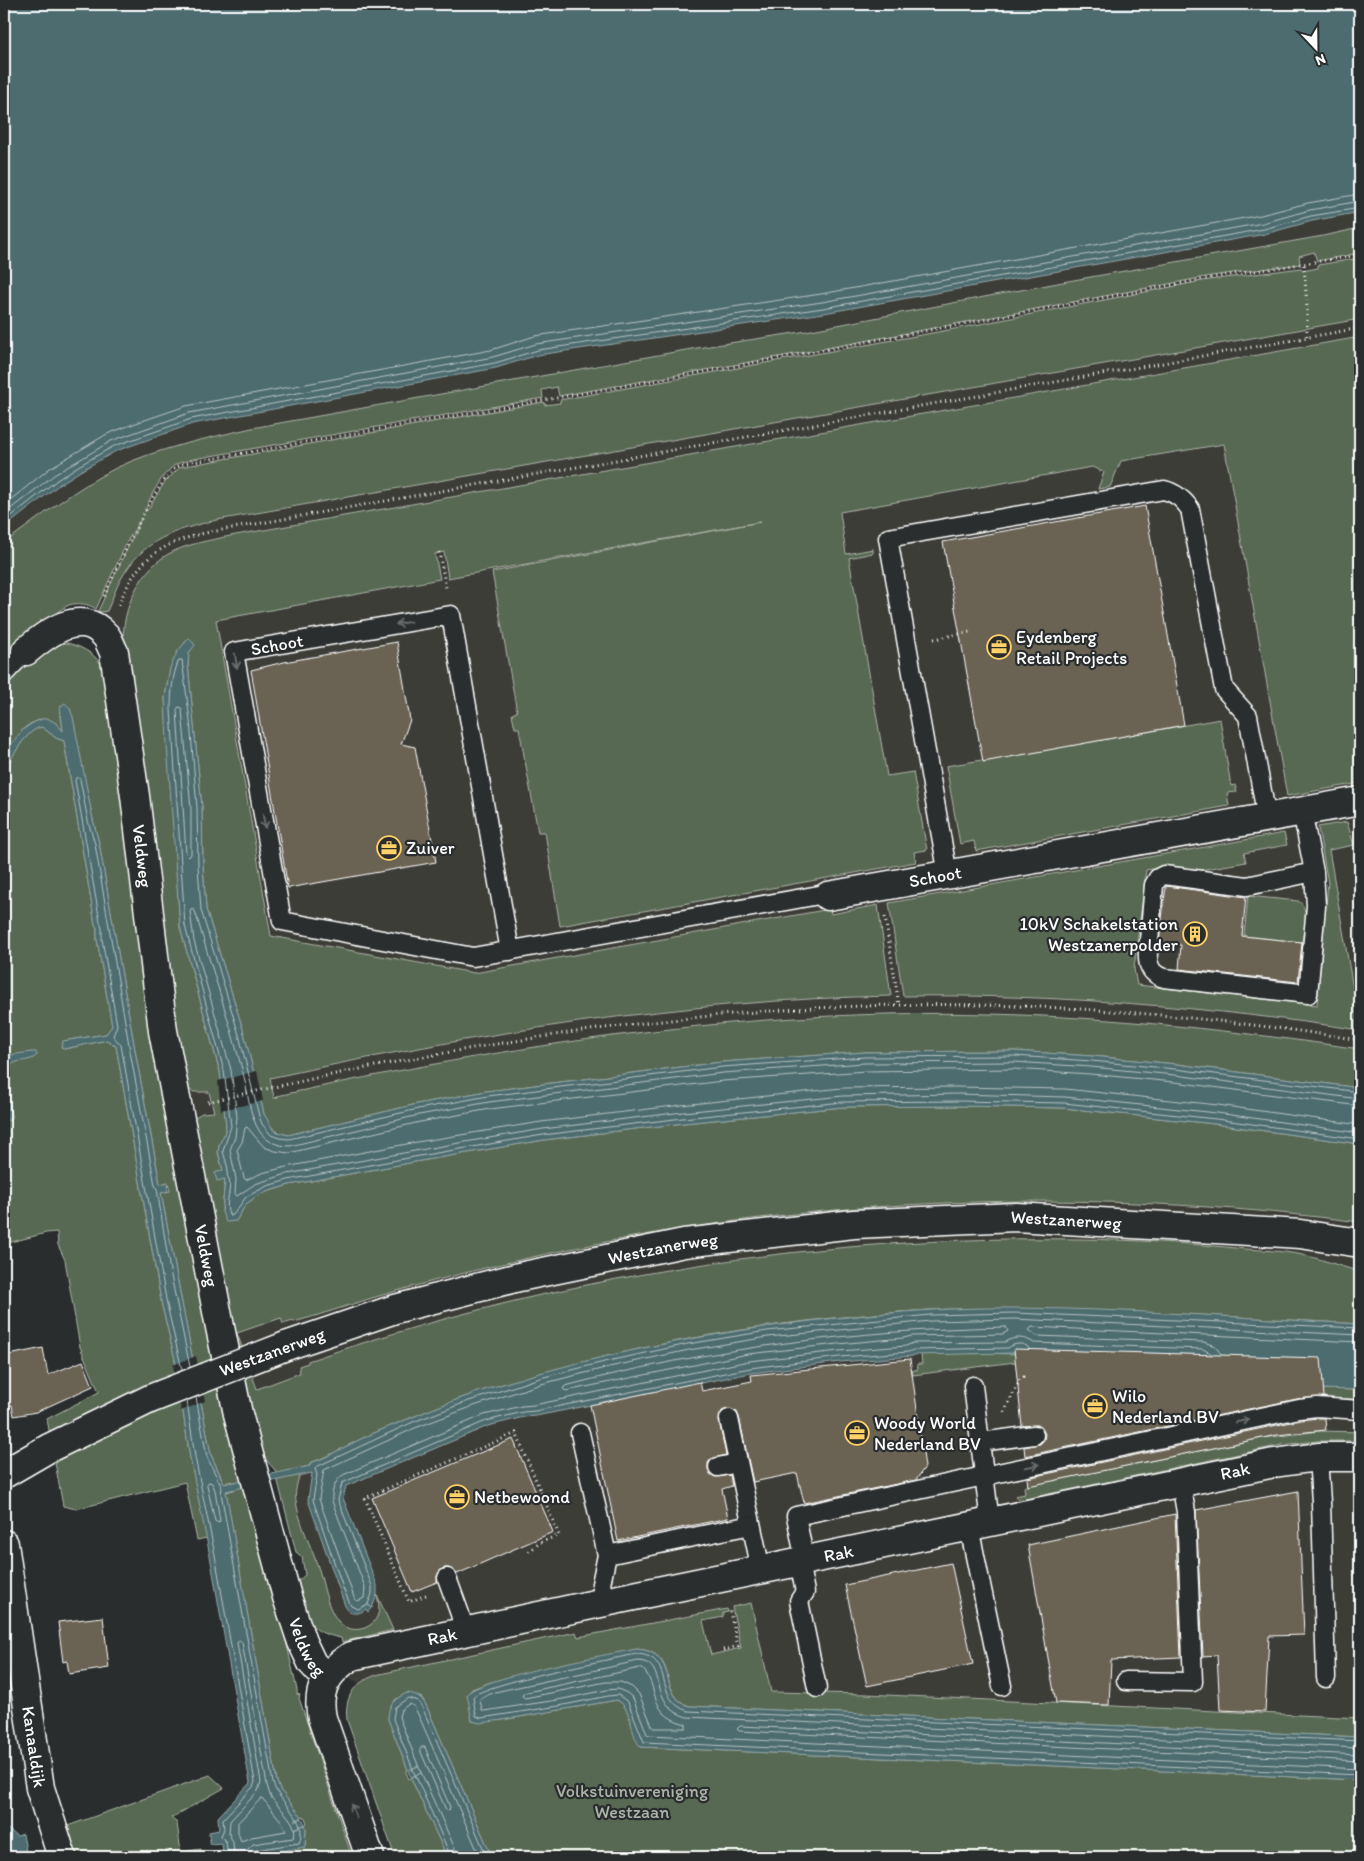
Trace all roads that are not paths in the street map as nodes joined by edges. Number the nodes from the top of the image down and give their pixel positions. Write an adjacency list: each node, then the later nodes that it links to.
1 (26, 651): 2 (lane); 33 (street, Veldweg)
2 (4, 674)
3 (1360, 802): 4 (street, Schoot)
4 (1302, 812): 5 (street, Schoot); 6 (lane)
5 (1267, 818): 7 (street, Schoot); 7 (lane)
6 (1314, 872): 6 (lane)
7 (948, 875): 8 (street, Schoot)
8 (828, 896): 9 (lane, Schoot)
9 (510, 950): 9 (lane, Schoot, one-way to 9)
10 (1360, 1243): 21 (street, Westzanerweg, bridge)
11 (973, 1386): 16 (lane)
12 (1360, 1410): 22 (lane, one-way to 12)
13 (729, 1420): 19 (lane)
14 (580, 1434): 27 (lane)
15 (1034, 1435): 16 (lane)
16 (980, 1442): 22 (lane)
17 (1318, 1457): 18 (street, Rak); 23 (street, Rak); 34 (lane)
18 (1360, 1457)
19 (738, 1463): 20 (lane); 24 (lane)
20 (718, 1467)
21 (4, 1474)
22 (984, 1476): 25 (lane); 28 (lane)
23 (1181, 1483): 25 (street, Rak); 35 (lane)
24 (751, 1525): 27 (lane); 29 (lane)
25 (980, 1525): 28 (street, Rak); 36 (lane)
26 (4, 1544): 38 (street, Kanaaldijk)
27 (607, 1555): 31 (lane)
28 (802, 1562): 29 (street, Rak); 37 (lane)
29 (761, 1570): 31 (street, Rak)
30 (449, 1581): 32 (lane)
31 (605, 1602): 32 (street, Rak)
32 (464, 1632): 33 (street, Rak)
33 (326, 1678): 39 (street, Veldweg, one-way to 33)
34 (1326, 1678)
35 (1126, 1681)
36 (1002, 1686)
37 (817, 1688)
38 (62, 1857)
39 (370, 1857)

